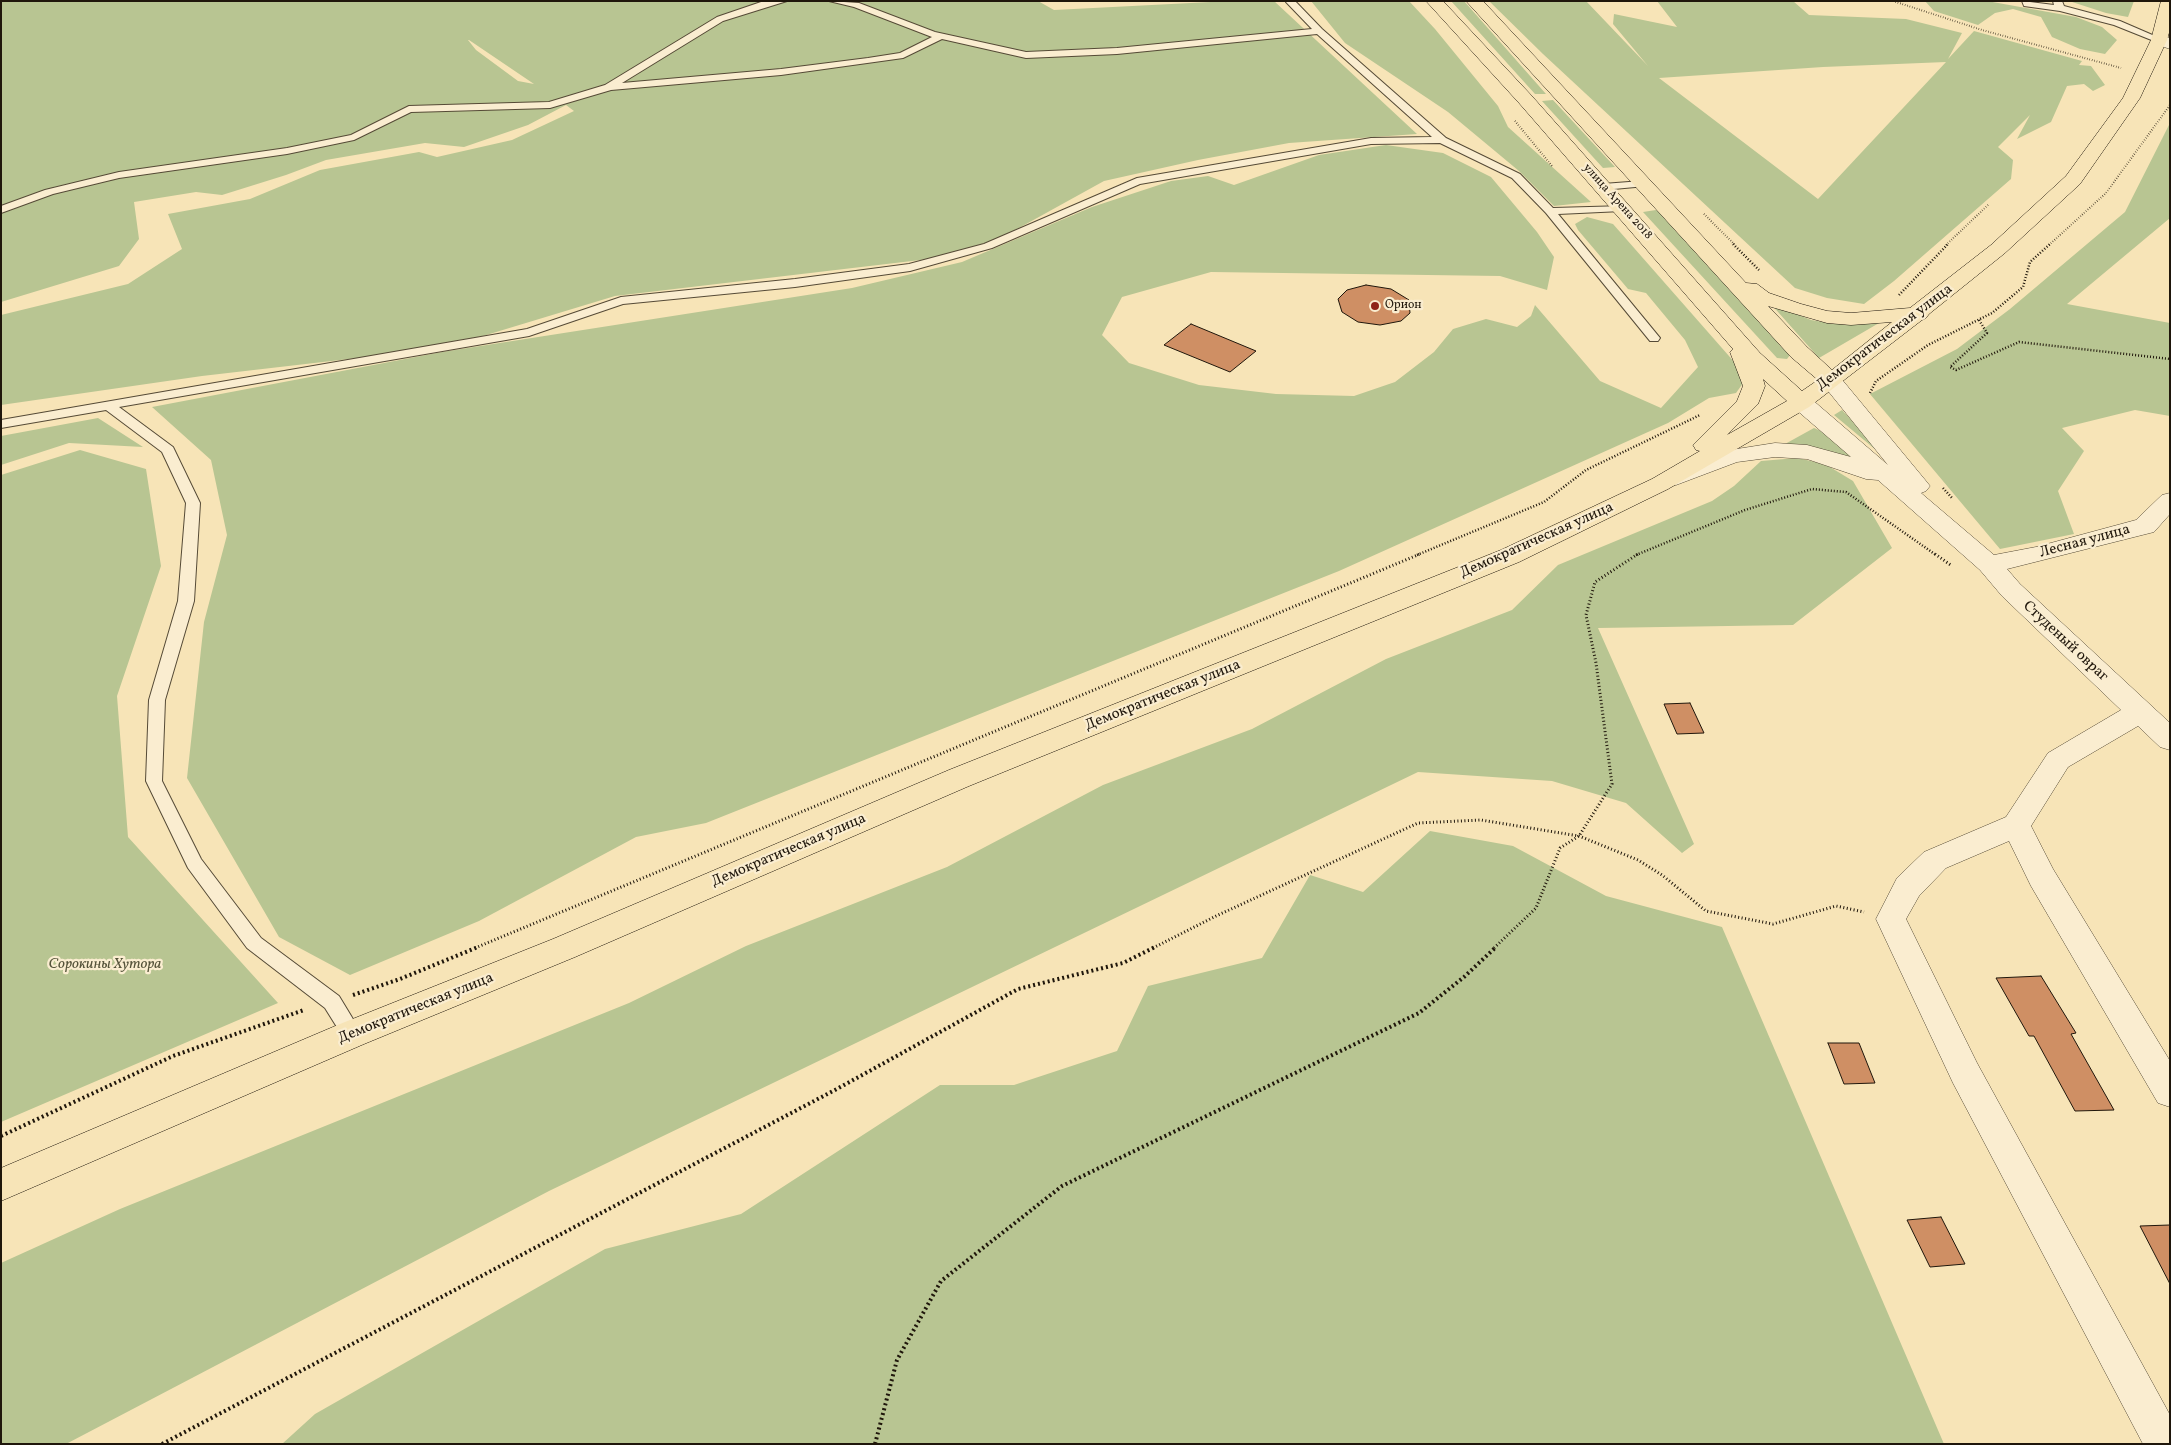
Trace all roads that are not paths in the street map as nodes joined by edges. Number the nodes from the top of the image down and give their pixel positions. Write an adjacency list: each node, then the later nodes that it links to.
1 (783, 1): 12 (lane)
2 (833, 1): 10 (lane)
3 (1434, 1): 15 (main road, улица Арена 2018)
4 (1474, 1): 14 (main road)
5 (2027, 1): 8 (lane)
6 (2169, 1): 11 (main road, Демократическая улица)
7 (1291, 2): 9 (lane)
8 (2058, 5): 11 (lane)
9 (1319, 31): 10 (lane); 13 (lane)
10 (940, 36): 12 (lane)
11 (2164, 42): 20 (main road, Демократическая улица)
12 (609, 87): 17 (lane)
13 (1442, 140): 18 (lane); 25 (lane)
14 (1642, 184): 15 (lane); 19 (main road)
15 (1603, 187): 16 (main road, улица Арена 2018)
16 (1622, 208): 18 (lane); 22 (main road, улица Арена 2018)
17 (1, 210)
18 (1550, 211): 21 (lane)
19 (1718, 264): 20 (main road); 23 (main road)
20 (1919, 314): 23 (main road, Демократическая улица)
21 (1654, 338)
22 (1735, 338): 24 (main road, улица Арена 2018); 28 (main road)
23 (1831, 381): 24 (main road, Демократическая улица); 30 (street)
24 (1801, 402): 27 (street); 28 (main road, Демократическая улица)
25 (108, 405): 26 (lane); 35 (lane)
26 (1, 424)
27 (1892, 481): 28 (street); 30 (street)
28 (1660, 484): 35 (main road, Демократическая улица)
29 (2170, 500): 31 (street, Лесная улица)
30 (1964, 541): 31 (street, Студеный овраг)
31 (1989, 564): 32 (street, Студеный овраг)
32 (2140, 712): 33 (street, Студеный овраг); 34 (street)
33 (2170, 740)
34 (2016, 825): 36 (street); 38 (street)
35 (352, 1034): 37 (main road, Демократическая улица)
36 (2170, 1092)
37 (1, 1185)
38 (2164, 1444)

